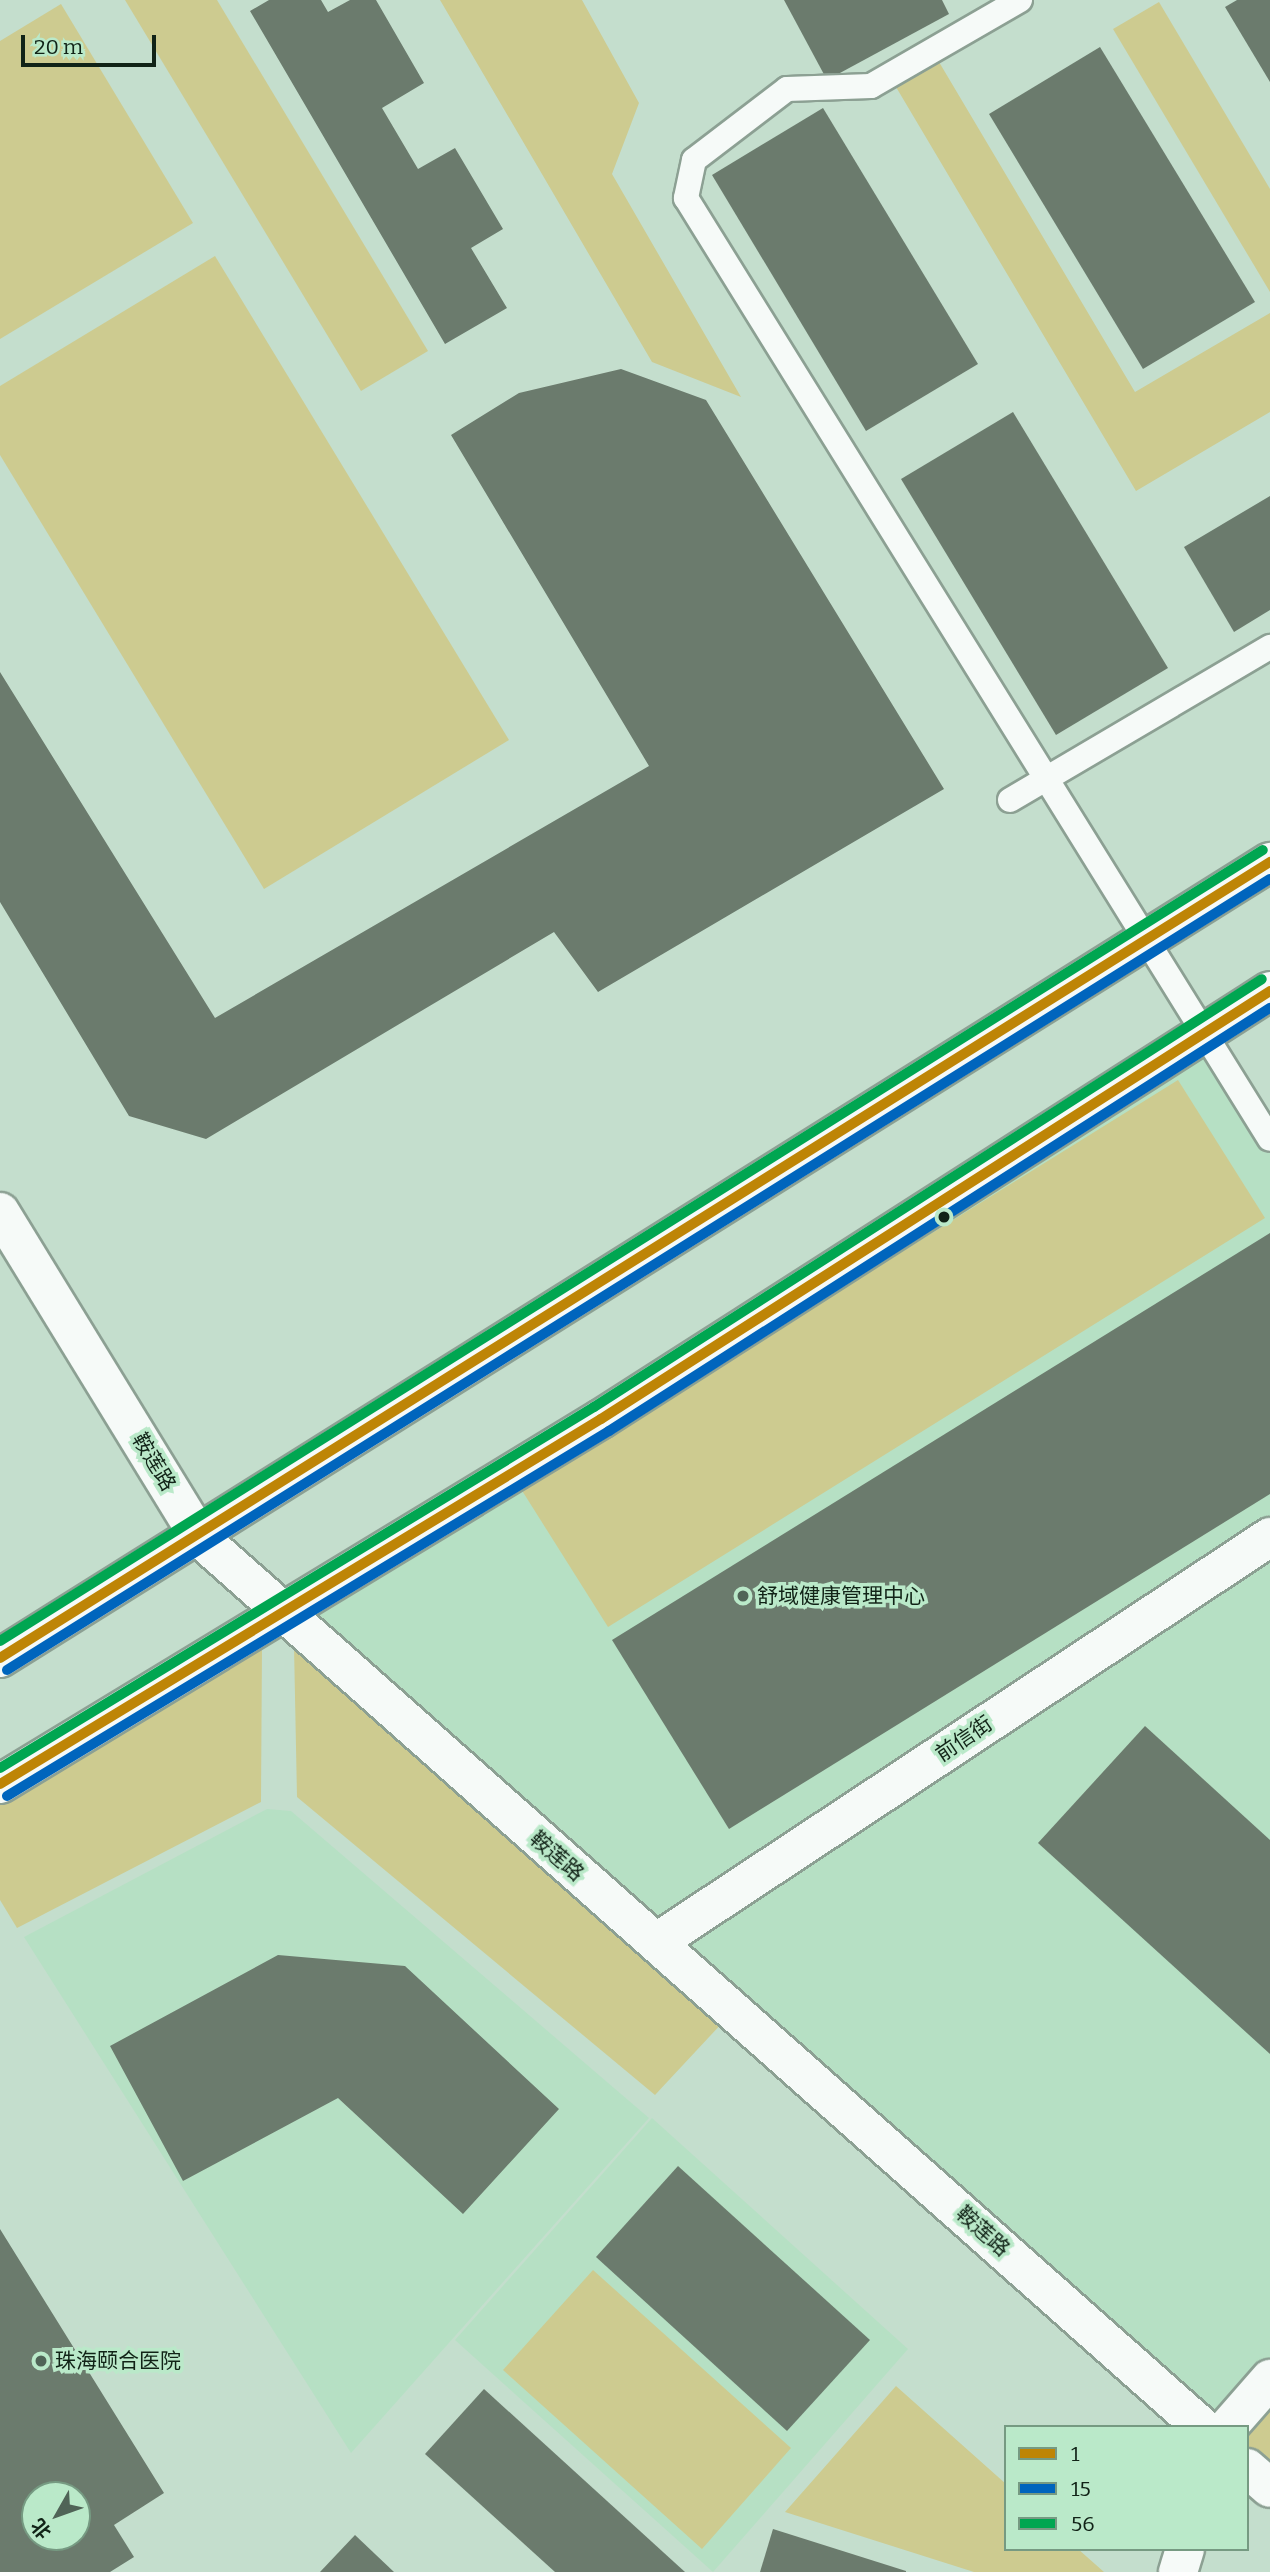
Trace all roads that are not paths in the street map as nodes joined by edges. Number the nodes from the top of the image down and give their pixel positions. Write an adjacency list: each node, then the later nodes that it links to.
1 (1020, 0): 3 (lane)
2 (1270, 647): 3 (lane)
3 (1044, 777): 4 (lane); 6 (lane)
4 (1010, 800)
5 (1270, 862): 6 (main road)
6 (1147, 940): 8 (lane); 12 (main road)
7 (1270, 991): 8 (main road)
8 (1203, 1032): 9 (lane); 13 (main road)
9 (1270, 1139)
10 (0, 1212): 12 (main road, 鞍莲路)
11 (1270, 1536): 16 (main road, 前信街)
12 (200, 1538): 13 (main road, 鞍莲路); 14 (main road)
13 (276, 1612): 15 (main road); 16 (main road, 鞍莲路)
14 (0, 1658)
15 (0, 1784)
16 (657, 1942): 18 (main road, 鞍莲路)
17 (1270, 2379): 19 (main road)
18 (1200, 2425)
19 (1230, 2425)
20 (1249, 2470): 21 (main road)
21 (1270, 2488)
22 (1184, 2551): 23 (main road)
23 (1178, 2572)

